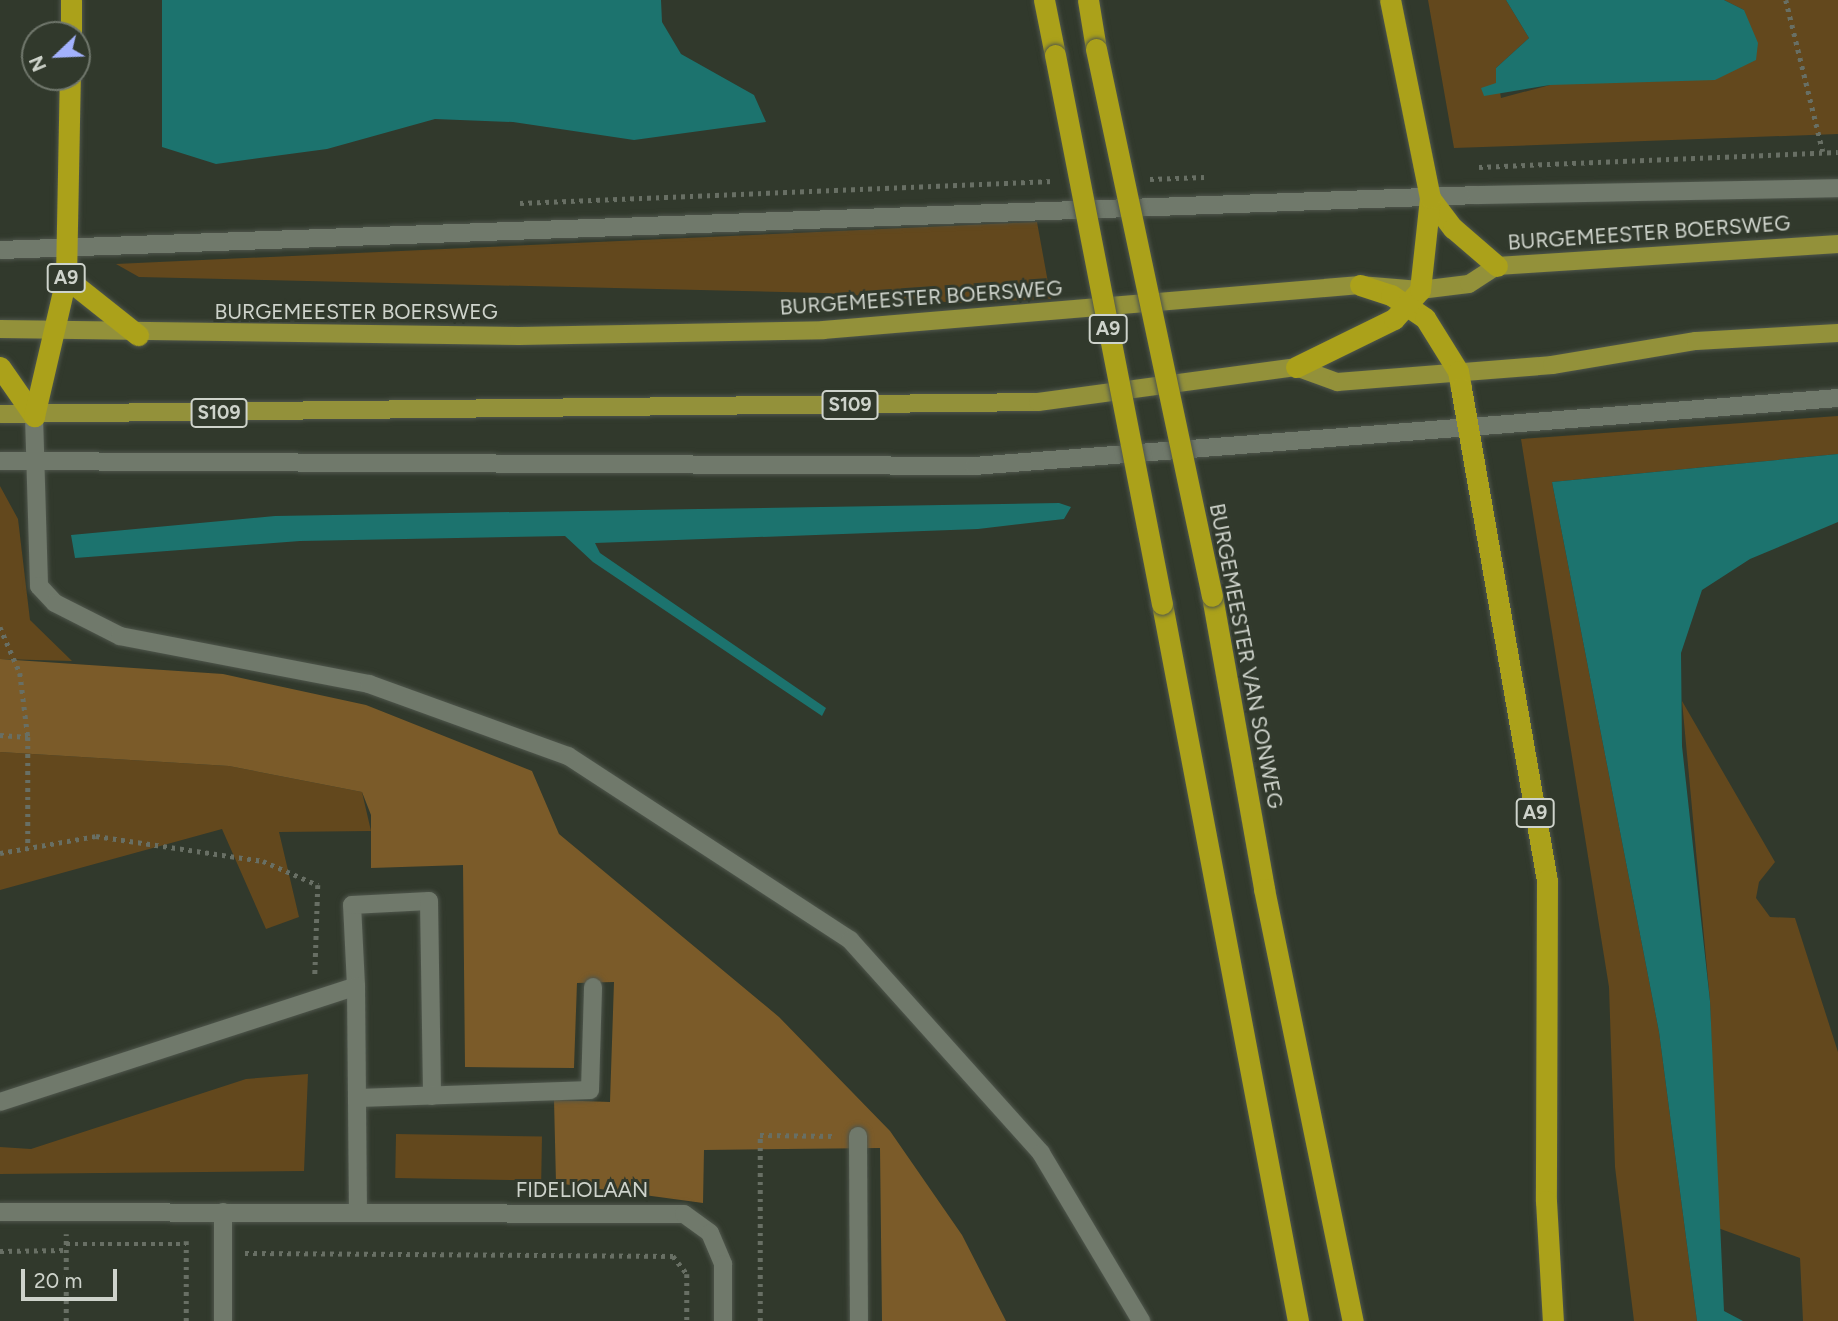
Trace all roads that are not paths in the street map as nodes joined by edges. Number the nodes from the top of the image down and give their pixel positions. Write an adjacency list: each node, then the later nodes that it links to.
1 (71, 0): 5 (highway)
2 (1044, 0): 42 (highway, A9, bridge)
3 (1088, 0): 43 (highway, BURGEMEESTER VAN SONWEG / A9, bridge)
4 (1390, 0): 8 (highway)
5 (71, 21)
6 (70, 91): 10 (highway, A9)
7 (1838, 188): 8 (street, BURGEMEESTER BOERSWEG)
8 (1430, 198): 10 (street, BURGEMEESTER BOERSWEG); 12 (highway); 15 (highway)
9 (1838, 244): 12 (main road, BURGEMEESTER BOERSWEG)
10 (67, 248): 11 (street, BURGEMEESTER BOERSWEG); 13 (highway, A9)
11 (0, 250)
12 (1497, 266): 15 (main road, BURGEMEESTER BOERSWEG)
13 (66, 278): 18 (highway, A9); 19 (highway, A9)
14 (1360, 285): 15 (highway, A9); 19 (main road, BURGEMEESTER BOERSWEG)
15 (1415, 298): 21 (highway); 22 (highway, A9)
16 (0, 329): 18 (main road, BURGEMEESTER BOERSWEG)
17 (1838, 333): 22 (main road, S109)
18 (54, 334): 19 (main road, BURGEMEESTER BOERSWEG); 25 (highway)
19 (138, 335)
20 (0, 367): 25 (highway)
21 (1296, 367): 22 (main road, S109); 25 (main road, S109)
22 (1458, 371): 26 (highway, A9)
23 (1838, 398): 26 (street)
24 (0, 414): 25 (main road, S109)
25 (34, 415): 28 (street)
26 (1468, 429): 28 (street); 44 (highway, A9)
27 (0, 461): 28 (street)
28 (37, 462): 41 (street)
29 (356, 986): 31 (street); 32 (street); 33 (street)
30 (593, 987): 31 (street)
31 (432, 1096): 32 (street)
32 (360, 1098): 37 (street)
33 (0, 1102)
34 (858, 1136): 40 (street)
35 (0, 1212): 36 (street, FIDELIOLAAN)
36 (223, 1212): 37 (street, FIDELIOLAAN); 38 (street)
37 (358, 1212): 39 (street, FIDELIOLAAN)
38 (223, 1321)
39 (723, 1321)
40 (859, 1321)
41 (1141, 1321)
42 (1298, 1321)
43 (1353, 1321)
44 (1553, 1321)

